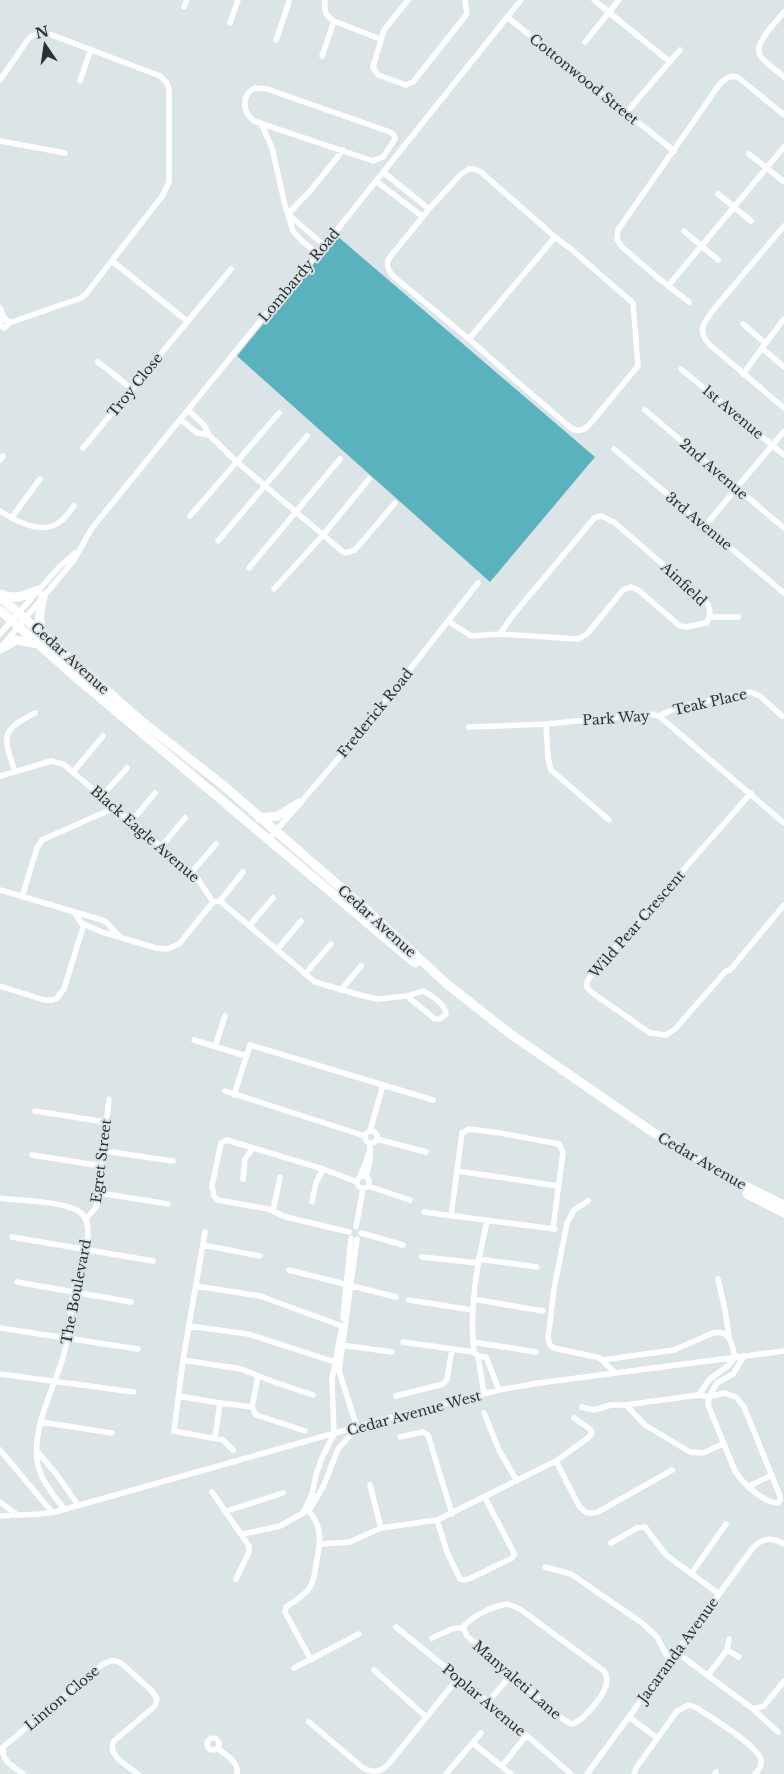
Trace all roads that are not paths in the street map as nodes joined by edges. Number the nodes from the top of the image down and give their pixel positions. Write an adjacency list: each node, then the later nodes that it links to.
1 (187, 0): 10 (street)
2 (238, 0): 15 (street)
3 (325, 0): 14 (street)
4 (408, 0): 16 (street)
5 (465, 0): 16 (street)
6 (521, 0): 13 (street, Lombardy Road)
7 (594, 0): 11 (street)
8 (618, 0): 11 (street)
9 (288, 1): 17 (street)
10 (184, 7)
11 (609, 12): 18 (street); 22 (street)
12 (784, 12): 23 (street)
13 (507, 17): 26 (street, Cottonwood Street); 36 (street, Lombardy Road)
14 (334, 21): 16 (street); 21 (street)
15 (230, 23)
16 (380, 39)
17 (276, 40)
18 (585, 42)
19 (91, 49): 24 (street); 25 (street); 52 (street)
20 (680, 50): 22 (street)
21 (322, 56)
22 (670, 62): 26 (street)
23 (784, 77)
24 (0, 80)
25 (80, 81)
26 (626, 113): 32 (street, Cottonwood Street)
27 (784, 115): 32 (street)
28 (261, 123): 31 (street); 31 (street); 42 (street)
29 (0, 141): 33 (street)
30 (784, 147): 35 (street)
31 (342, 150): 42 (street)
32 (674, 151): 54 (street)
33 (65, 153)
34 (749, 154): 35 (street)
35 (767, 168): 38 (street); 40 (street)
36 (384, 172): 37 (street, Lombardy Road); 41 (street)
37 (376, 181): 43 (street); 48 (street, Lombardy Road)
38 (783, 182)
39 (718, 194): 40 (street)
40 (734, 206): 44 (street); 49 (street)
41 (429, 209): 43 (street); 47 (street)
42 (288, 214): 48 (street); 50 (street)
43 (423, 217): 61 (street)
44 (751, 221)
45 (784, 226): 66 (street)
46 (684, 231): 49 (street)
47 (555, 237): 61 (street); 61 (street)
48 (325, 246): 50 (street, Lombardy Road)
49 (702, 246): 51 (street); 54 (street)
50 (318, 254): 69 (street, Lombardy Road)
51 (718, 260)
52 (112, 261): 58 (street); 59 (street)
53 (231, 268): 58 (street, Troy Close)
54 (668, 286): 55 (street)
55 (689, 302)
56 (0, 308): 59 (street)
57 (784, 319): 62 (street)
58 (187, 321): 67 (street, Troy Close)
59 (3, 324)
60 (743, 324): 62 (street)
61 (470, 339)
62 (764, 346): 64 (street); 66 (street)
63 (98, 362): 67 (street)
64 (784, 367)
65 (681, 369): 76 (street, 1st Avenue)
66 (743, 374): 68 (street)
67 (132, 389): 77 (street, Troy Close)
68 (784, 408)
69 (188, 410): 72 (street, Lombardy Road); 74 (street)
70 (645, 410): 85 (street, 2nd Avenue)
71 (279, 413): 81 (street)
72 (180, 419): 74 (street); 99 (street, Lombardy Road)
73 (784, 431): 76 (street)
74 (209, 435): 81 (street)
75 (307, 436): 84 (street)
76 (773, 445): 79 (street, 1st Avenue); 85 (street)
77 (83, 448)
78 (614, 449): 92 (street, 3rd Avenue)
79 (784, 455)
80 (340, 459): 89 (street)
81 (237, 462): 84 (street); 90 (street)
82 (40, 479): 91 (street)
83 (369, 479): 94 (street)
84 (264, 486): 89 (street); 95 (street)
85 (736, 488): 92 (street); 93 (street, 2nd Avenue)
86 (395, 503): 94 (street)
87 (74, 506): 91 (street)
88 (0, 511): 91 (street)
89 (296, 512): 94 (street); 96 (street)
90 (190, 516)
91 (12, 517)
92 (705, 526): 100 (street, 3rd Avenue)
93 (784, 528)
94 (323, 535): 98 (street)
95 (218, 541)
96 (249, 568)
97 (478, 583): 106 (street, Frederick Road)
98 (274, 589)
99 (41, 593): 101 (main road); 105 (street, Lombardy Road); 108 (main road)
100 (784, 593)
101 (0, 595): 105 (main road, Cedar Avenue)
102 (0, 610): 105 (main road, Cedar Avenue)
103 (710, 617): 104 (street); 109 (street, Ainfield); 109 (street, Ainfield)
104 (738, 617)
105 (19, 619): 107 (street); 108 (main road, Cedar Avenue); 110 (main road, Cedar Avenue); 111 (street)
106 (448, 621): 109 (street, Ainfield); 125 (street, Frederick Road)
107 (0, 634)
108 (43, 634): 128 (main road, Cedar Avenue)
109 (500, 634)
110 (40, 644): 111 (main road); 132 (main road, Cedar Avenue)
111 (0, 649)
112 (35, 713): 119 (street)
113 (659, 716): 114 (street, Teak Place); 115 (street, Park Way); 123 (street, Park Way)
114 (782, 716)
115 (546, 724): 116 (street, Park Way); 129 (street)
116 (469, 727)
117 (103, 736): 120 (street)
118 (127, 768): 124 (street)
119 (15, 772): 120 (street, Black Eagle Avenue); 121 (street, Black Eagle Avenue)
120 (73, 772): 124 (street, Black Eagle Avenue)
121 (0, 776)
122 (155, 792): 130 (street)
123 (751, 793): 131 (street, Park Way); 142 (street, Wild Pear Crescent)
124 (102, 796): 126 (street, Black Eagle Avenue)
125 (299, 803): 128 (main road); 132 (street, Frederick Road)
126 (114, 808): 130 (street, Black Eagle Avenue); 138 (street)
127 (185, 818): 134 (street)
128 (259, 818): 132 (main road, Cedar Avenue)
129 (609, 820)
130 (131, 822): 134 (street, Black Eagle Avenue)
131 (784, 823)
132 (272, 836): 189 (main road, Cedar Avenue); 192 (main road, Cedar Avenue)
133 (216, 844): 135 (street)
134 (161, 847): 135 (street, Black Eagle Avenue)
135 (192, 872): 141 (street, Black Eagle Avenue)
136 (243, 872): 140 (street)
137 (0, 890): 138 (street)
138 (22, 897): 143 (street)
139 (273, 898): 146 (street)
140 (220, 901): 141 (street); 146 (street)
141 (213, 902): 147 (street)
142 (784, 905)
143 (75, 913): 145 (street); 147 (street)
144 (301, 921): 149 (street)
145 (84, 924): 147 (street); 152 (street)
146 (249, 926): 149 (street)
147 (120, 938)
148 (331, 944): 151 (street)
149 (277, 950): 151 (street)
150 (361, 966): 153 (street)
151 (305, 974): 153 (street)
152 (0, 986)
153 (341, 990): 154 (street)
154 (408, 996): 154 (street)
155 (225, 1016): 157 (street)
156 (194, 1040): 157 (street)
157 (215, 1047): 158 (street)
158 (246, 1056): 159 (street); 161 (street)
159 (383, 1085): 163 (street); 166 (street)
160 (224, 1092): 161 (street)
161 (234, 1095): 167 (street)
162 (109, 1099): 165 (street, Egret Street)
163 (433, 1100)
164 (36, 1111): 165 (street)
165 (106, 1122): 171 (street, Egret Street)
166 (370, 1131): 167 (street); 168 (street)
167 (365, 1136): 169 (street)
168 (377, 1139): 169 (street); 172 (street)
169 (370, 1143): 180 (street)
170 (253, 1148): 176 (street); 179 (street); 190 (street)
171 (104, 1151): 174 (street); 175 (street, Egret Street)
172 (426, 1152)
173 (32, 1155): 175 (street)
174 (173, 1161)
175 (102, 1166): 183 (street, Egret Street)
176 (322, 1169): 180 (street); 187 (street)
177 (457, 1171): 181 (street); 181 (street); 193 (street)
178 (280, 1177): 190 (street)
179 (243, 1179)
180 (361, 1179): 182 (street); 182 (street)
181 (559, 1186): 195 (street)
182 (365, 1187): 185 (street); 196 (street)
183 (99, 1193): 188 (street); 194 (street, Egret Street)
184 (0, 1198): 194 (street, The Boulevard)
185 (410, 1200)
186 (588, 1201): 238 (street)
187 (312, 1202)
188 (168, 1204)
189 (784, 1205)
190 (273, 1211): 199 (street)
191 (424, 1212): 193 (street)
192 (784, 1213)
193 (451, 1216): 195 (street)
194 (86, 1219): 203 (street, The Boulevard)
195 (487, 1221): 207 (street)
196 (356, 1227): 198 (street); 199 (street)
197 (205, 1232): 201 (street)
198 (361, 1233): 199 (street); 202 (street)
199 (352, 1236): 212 (street)
200 (12, 1238): 203 (street)
201 (203, 1245): 204 (street); 213 (street)
202 (403, 1245)
203 (86, 1249): 206 (street); 214 (street, The Boulevard)
204 (260, 1256)
205 (422, 1257): 207 (street)
206 (153, 1261)
207 (478, 1261): 208 (street); 216 (street)
208 (537, 1267)
209 (290, 1270): 212 (street)
210 (718, 1280): 224 (street)
211 (17, 1282): 214 (street)
212 (349, 1285): 215 (street); 222 (street); 228 (street)
213 (196, 1286): 221 (street); 222 (street)
214 (74, 1291): 218 (street); 225 (street, The Boulevard)
215 (396, 1297)
216 (474, 1299): 219 (street); 220 (street)
217 (408, 1300): 219 (street)
218 (132, 1302)
219 (472, 1310): 227 (street)
220 (543, 1311)
221 (189, 1326): 237 (street); 239 (street)
222 (342, 1326): 228 (street)
223 (0, 1328): 225 (street)
224 (729, 1337): 236 (street); 238 (street)
225 (68, 1340): 229 (street); 243 (street, The Boulevard)
226 (402, 1342): 230 (street)
227 (473, 1342): 233 (street); 234 (street)
228 (341, 1345): 232 (street); 239 (street)
229 (138, 1349)
230 (452, 1349): 234 (street); 250 (street)
231 (784, 1351): 235 (street, Cedar Avenue West)
232 (392, 1352)
233 (536, 1352)
234 (476, 1354): 244 (street); 246 (street)
235 (744, 1356): 236 (street, Cedar Avenue West); 251 (street)
236 (735, 1357): 241 (street, Cedar Avenue West); 248 (street)
237 (184, 1360): 242 (street); 249 (street)
238 (602, 1360): 241 (street)
239 (337, 1363): 259 (street); 262 (street)
240 (0, 1374): 243 (street)
241 (616, 1374): 244 (street, Cedar Avenue West)
242 (258, 1376): 247 (street); 254 (street)
243 (54, 1381): 245 (street); 258 (street, The Boulevard)
244 (499, 1390): 246 (street, Cedar Avenue West)
245 (134, 1392)
246 (484, 1394): 259 (street, Cedar Avenue West)
247 (313, 1395)
248 (698, 1395): 251 (street); 253 (street)
249 (178, 1396): 252 (street); 264 (street)
250 (396, 1396)
251 (709, 1397): 265 (street); 273 (street)
252 (220, 1403): 254 (street); 264 (street)
253 (626, 1405): 255 (street); 265 (street)
254 (252, 1407): 260 (street)
255 (582, 1407)
256 (484, 1413): 274 (street)
257 (574, 1418): 271 (street)
258 (41, 1422): 261 (street); 268 (street, The Boulevard)
259 (357, 1427): 262 (street, Cedar Avenue West); 270 (street)
260 (305, 1430)
261 (112, 1433)
262 (334, 1434): 269 (street); 283 (street, Cedar Avenue West)
263 (400, 1437): 289 (street)
264 (215, 1438): 267 (street)
265 (723, 1444): 277 (street)
266 (0, 1450): 287 (street)
267 (233, 1450)
268 (37, 1451): 283 (street); 284 (street, The Boulevard)
269 (325, 1452): 270 (street); 276 (street)
270 (335, 1455): 278 (street)
271 (556, 1462): 272 (street); 274 (street)
272 (672, 1470)
273 (772, 1475): 277 (street); 277 (street)
274 (517, 1481): 281 (street)
275 (370, 1484): 293 (street)
276 (314, 1486): 278 (street); 286 (street)
277 (749, 1486)
278 (322, 1490): 286 (street)
279 (212, 1492): 285 (street)
280 (284, 1493): 285 (street)
281 (485, 1498): 289 (street); 291 (street)
282 (0, 1502): 288 (street)
283 (78, 1505): 284 (street, Cedar Avenue West)
284 (64, 1510): 287 (street, Cedar Avenue West)
285 (227, 1511): 294 (street)
286 (306, 1511): 294 (street); 296 (street)
287 (52, 1512): 288 (street, Cedar Avenue West)
288 (16, 1514): 290 (street)
289 (452, 1514): 291 (street)
290 (0, 1516)
291 (437, 1520): 293 (street)
292 (726, 1524): 299 (street)
293 (381, 1528): 296 (street)
294 (243, 1534): 300 (street)
295 (611, 1543): 299 (street)
296 (320, 1544): 310 (street)
297 (784, 1544): 301 (street, Jacaranda Avenue)
298 (545, 1567): 311 (street)
299 (691, 1574): 301 (street)
300 (236, 1579)
301 (719, 1594): 308 (street, Jacaranda Avenue)
302 (396, 1627): 316 (street, Poplar Avenue)
303 (463, 1627): 305 (street); 314 (street, Manyaleti Lane); 314 (street, Manyaleti Lane)
304 (359, 1634): 310 (street)
305 (432, 1638)
306 (729, 1639): 307 (street)
307 (727, 1650): 309 (street); 315 (street)
308 (676, 1652): 311 (street, Jacaranda Avenue); 315 (street)
309 (739, 1657)
310 (310, 1660): 312 (street)
311 (670, 1662): 321 (street, Jacaranda Avenue)
312 (294, 1668)
313 (374, 1670): 320 (street)
314 (511, 1675): 318 (street)
315 (708, 1675): 319 (street)
316 (458, 1678): 318 (street, Poplar Avenue); 320 (street)
317 (784, 1681): 319 (street)
318 (488, 1702): 325 (street, Poplar Avenue)
319 (753, 1709): 323 (street)
320 (426, 1717): 322 (street)
321 (629, 1717): 326 (street); 336 (street, Jacaranda Avenue)
322 (308, 1722)
323 (778, 1732)
324 (481, 1733): 327 (street)
325 (526, 1736): 329 (street); 335 (street, Poplar Avenue)
326 (657, 1738): 337 (street); 338 (street)
327 (473, 1743): 329 (street); 333 (street)
328 (217, 1748): 332 (street)
329 (502, 1766): 334 (street)
330 (23, 1774): 331 (street, Linton Close)
331 (138, 1774)
332 (238, 1774)
333 (446, 1774)
334 (511, 1774)
335 (571, 1774)
336 (587, 1774)
337 (634, 1774)
338 (755, 1774)

